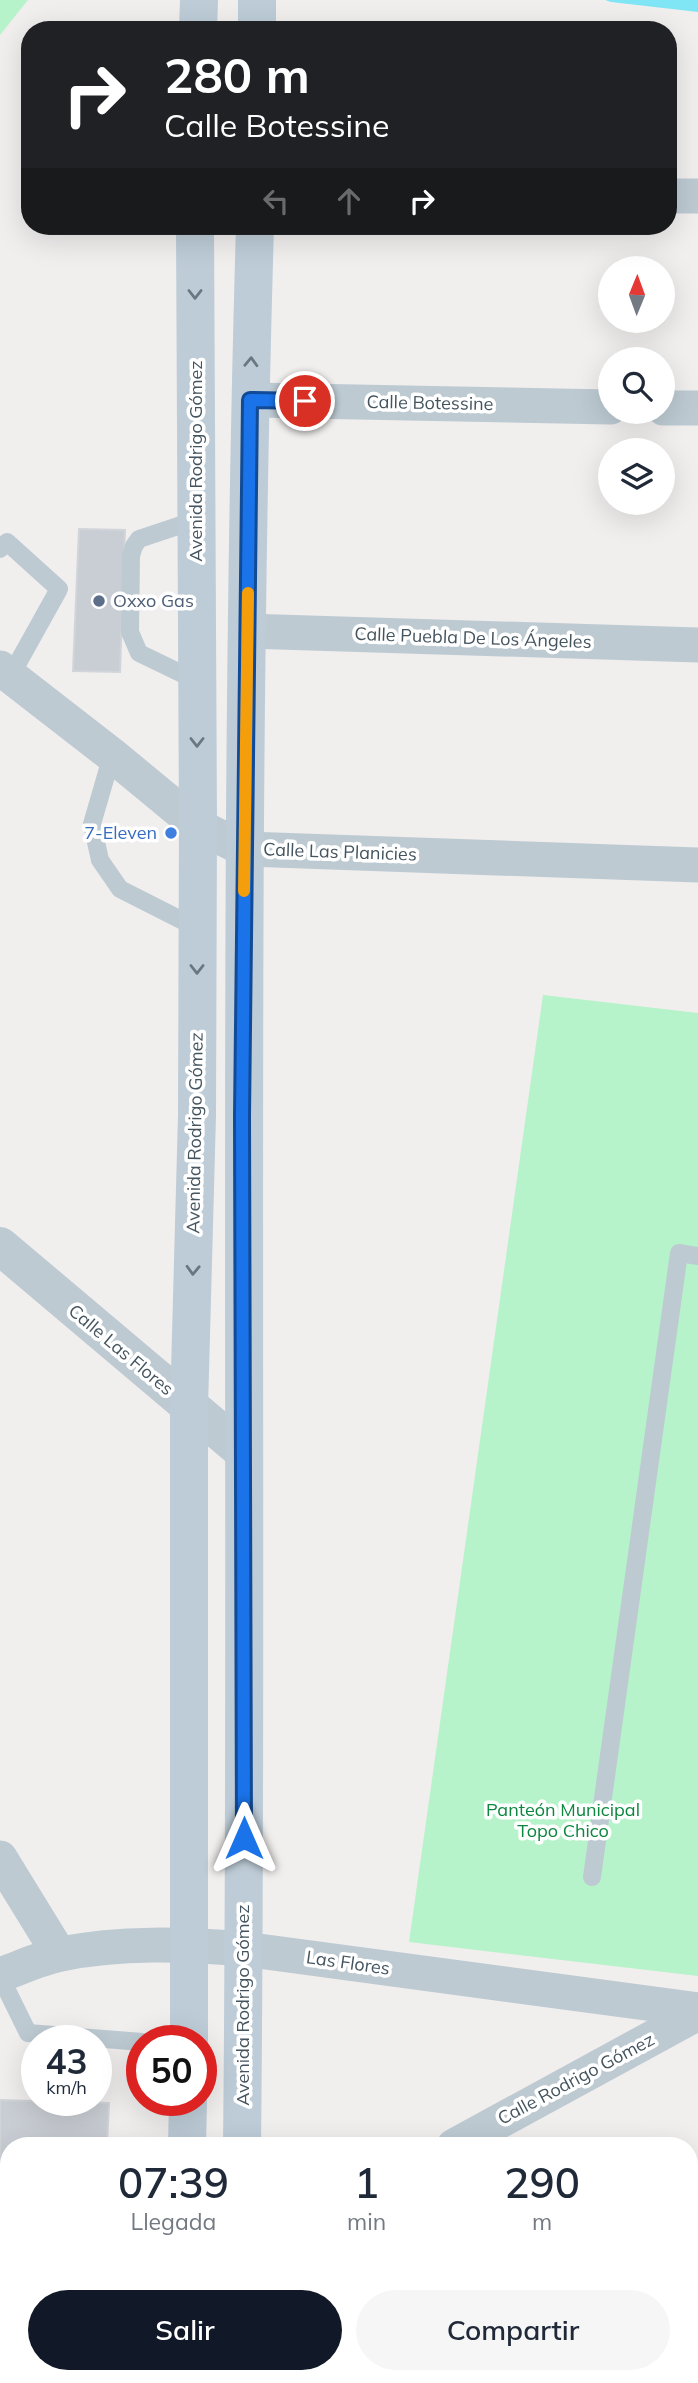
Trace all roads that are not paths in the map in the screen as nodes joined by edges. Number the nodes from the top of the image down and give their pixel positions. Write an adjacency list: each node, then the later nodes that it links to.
1 (199, 0): 3 (main road)
2 (257, 0): 4 (main road)
3 (198, 21)
4 (257, 21)
5 (677, 196): 6 (street)
6 (698, 196)
7 (195, 235): 13 (main road, Avenida Rodrigo Gómez, one-way to 13)
8 (255, 235): 9 (main road, Avenida Rodrigo Gómez, one-way to 8)
9 (250, 400): 10 (street, Calle Botessine); 15 (main road, Avenida Rodrigo Gómez)
10 (598, 407)
11 (675, 408): 12 (street)
12 (698, 408)
13 (196, 520): 18 (main road, Avenida Rodrigo Gómez); 18 (lane)
14 (0, 549): 17 (lane)
15 (247, 631): 16 (street, Calle Puebla De Los Ángeles); 21 (main road, Avenida Rodrigo Gómez)
16 (698, 645)
17 (5, 673): 19 (street, Calle Las Planicies)
18 (197, 681): 20 (main road, Avenida Rodrigo Gómez, one-way to 20)
19 (112, 755): 20 (street, Calle Las Planicies); 23 (lane)
20 (198, 826): 21 (street, Calle Las Planicies); 23 (main road, Avenida Rodrigo Gómez)
21 (244, 849): 22 (street, Calle Las Planicies); 25 (main road, Avenida Rodrigo Gómez)
22 (698, 865)
23 (197, 928): 24 (main road, Avenida Rodrigo Gómez, one-way to 24)
24 (197, 1115): 25 (main road); 28 (main road, Avenida Rodrigo Gómez, one-way to 28)
25 (242, 1116): 29 (main road, Avenida Rodrigo Gómez)
26 (0, 1246): 28 (street, Calle Las Flores)
27 (698, 1256): 31 (lane)
28 (189, 1408): 29 (street, Calle Las Flores); 32 (main road, Avenida Rodrigo Gómez)
29 (244, 1452): 33 (main road, Avenida Rodrigo Gómez)
30 (0, 1858): 34 (street)
31 (592, 1877)
32 (191, 1945): 33 (street, Las Flores); 34 (street, Las Flores); 37 (main road, Avenida Rodrigo Gómez)
33 (244, 1949): 36 (street, Las Flores); 41 (main road, Avenida Rodrigo Gómez)
34 (59, 1954): 35 (street, Las Flores)
35 (0, 1976): 38 (lane)
36 (698, 2011): 42 (street, Calle Rodrigo Gómez)
37 (190, 2025)
38 (126, 2041)
39 (188, 2116): 40 (main road)
40 (187, 2137)
41 (242, 2137)
42 (470, 2137)

